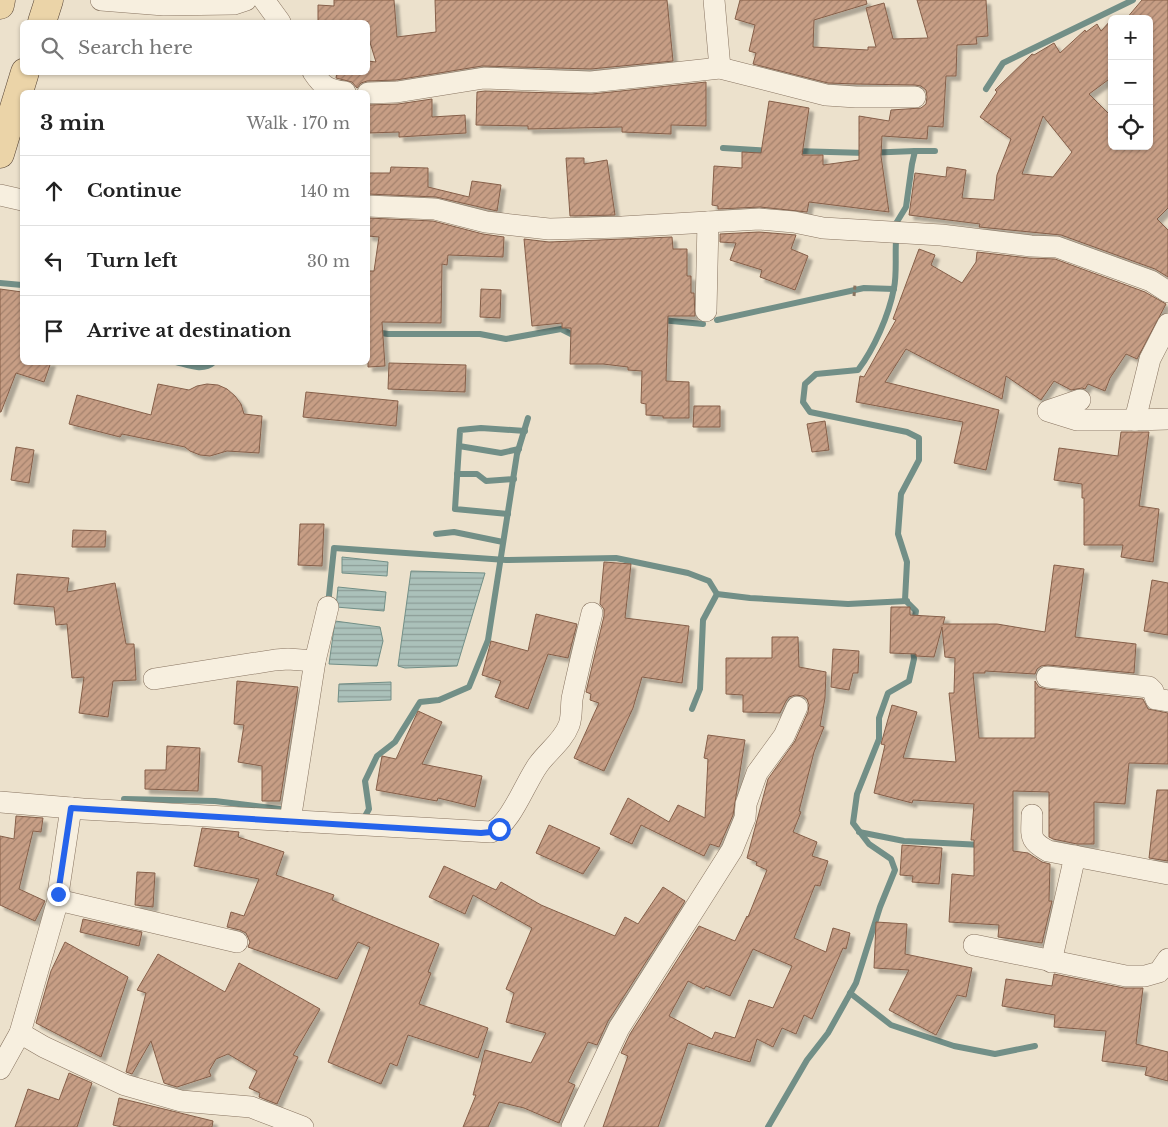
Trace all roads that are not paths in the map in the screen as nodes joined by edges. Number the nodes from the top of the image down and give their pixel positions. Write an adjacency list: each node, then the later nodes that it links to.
1 (1, 0): 7 (main road)
2 (49, 0): 8 (main road)
3 (101, 0): 4 (street)
4 (246, 0)
5 (264, 0): 9 (street)
6 (714, 0): 10 (street)
7 (0, 5)
8 (43, 20)
9 (279, 20)
10 (720, 68): 14 (street); 15 (street)
11 (24, 75): 16 (main road)
12 (315, 75): 13 (street)
13 (330, 90)
14 (370, 93)
15 (915, 97)
16 (0, 154)
17 (0, 195): 18 (street)
18 (20, 200)
19 (370, 206): 20 (street)
20 (708, 222): 21 (street); 22 (street)
21 (1168, 292)
22 (706, 311)
23 (1168, 324): 26 (street)
24 (1080, 400): 26 (street)
25 (1168, 419): 26 (street)
26 (1135, 420)
27 (328, 607): 29 (street)
28 (592, 613): 37 (street)
29 (315, 661): 31 (street); 37 (street)
30 (1047, 677): 32 (street)
31 (154, 679)
32 (1168, 701)
33 (797, 707): 48 (street)
34 (0, 802): 35 (street)
35 (71, 808): 37 (street); 40 (street)
36 (1032, 815): 38 (street)
37 (290, 821)
38 (1075, 856): 39 (street); 44 (street)
39 (1168, 874)
40 (58, 900): 41 (street); 45 (street)
41 (237, 942)
42 (974, 945): 44 (street)
43 (1168, 959): 44 (street)
44 (1051, 962)
45 (20, 1033): 46 (street); 47 (street)
46 (0, 1069)
47 (303, 1127)
48 (572, 1127)

